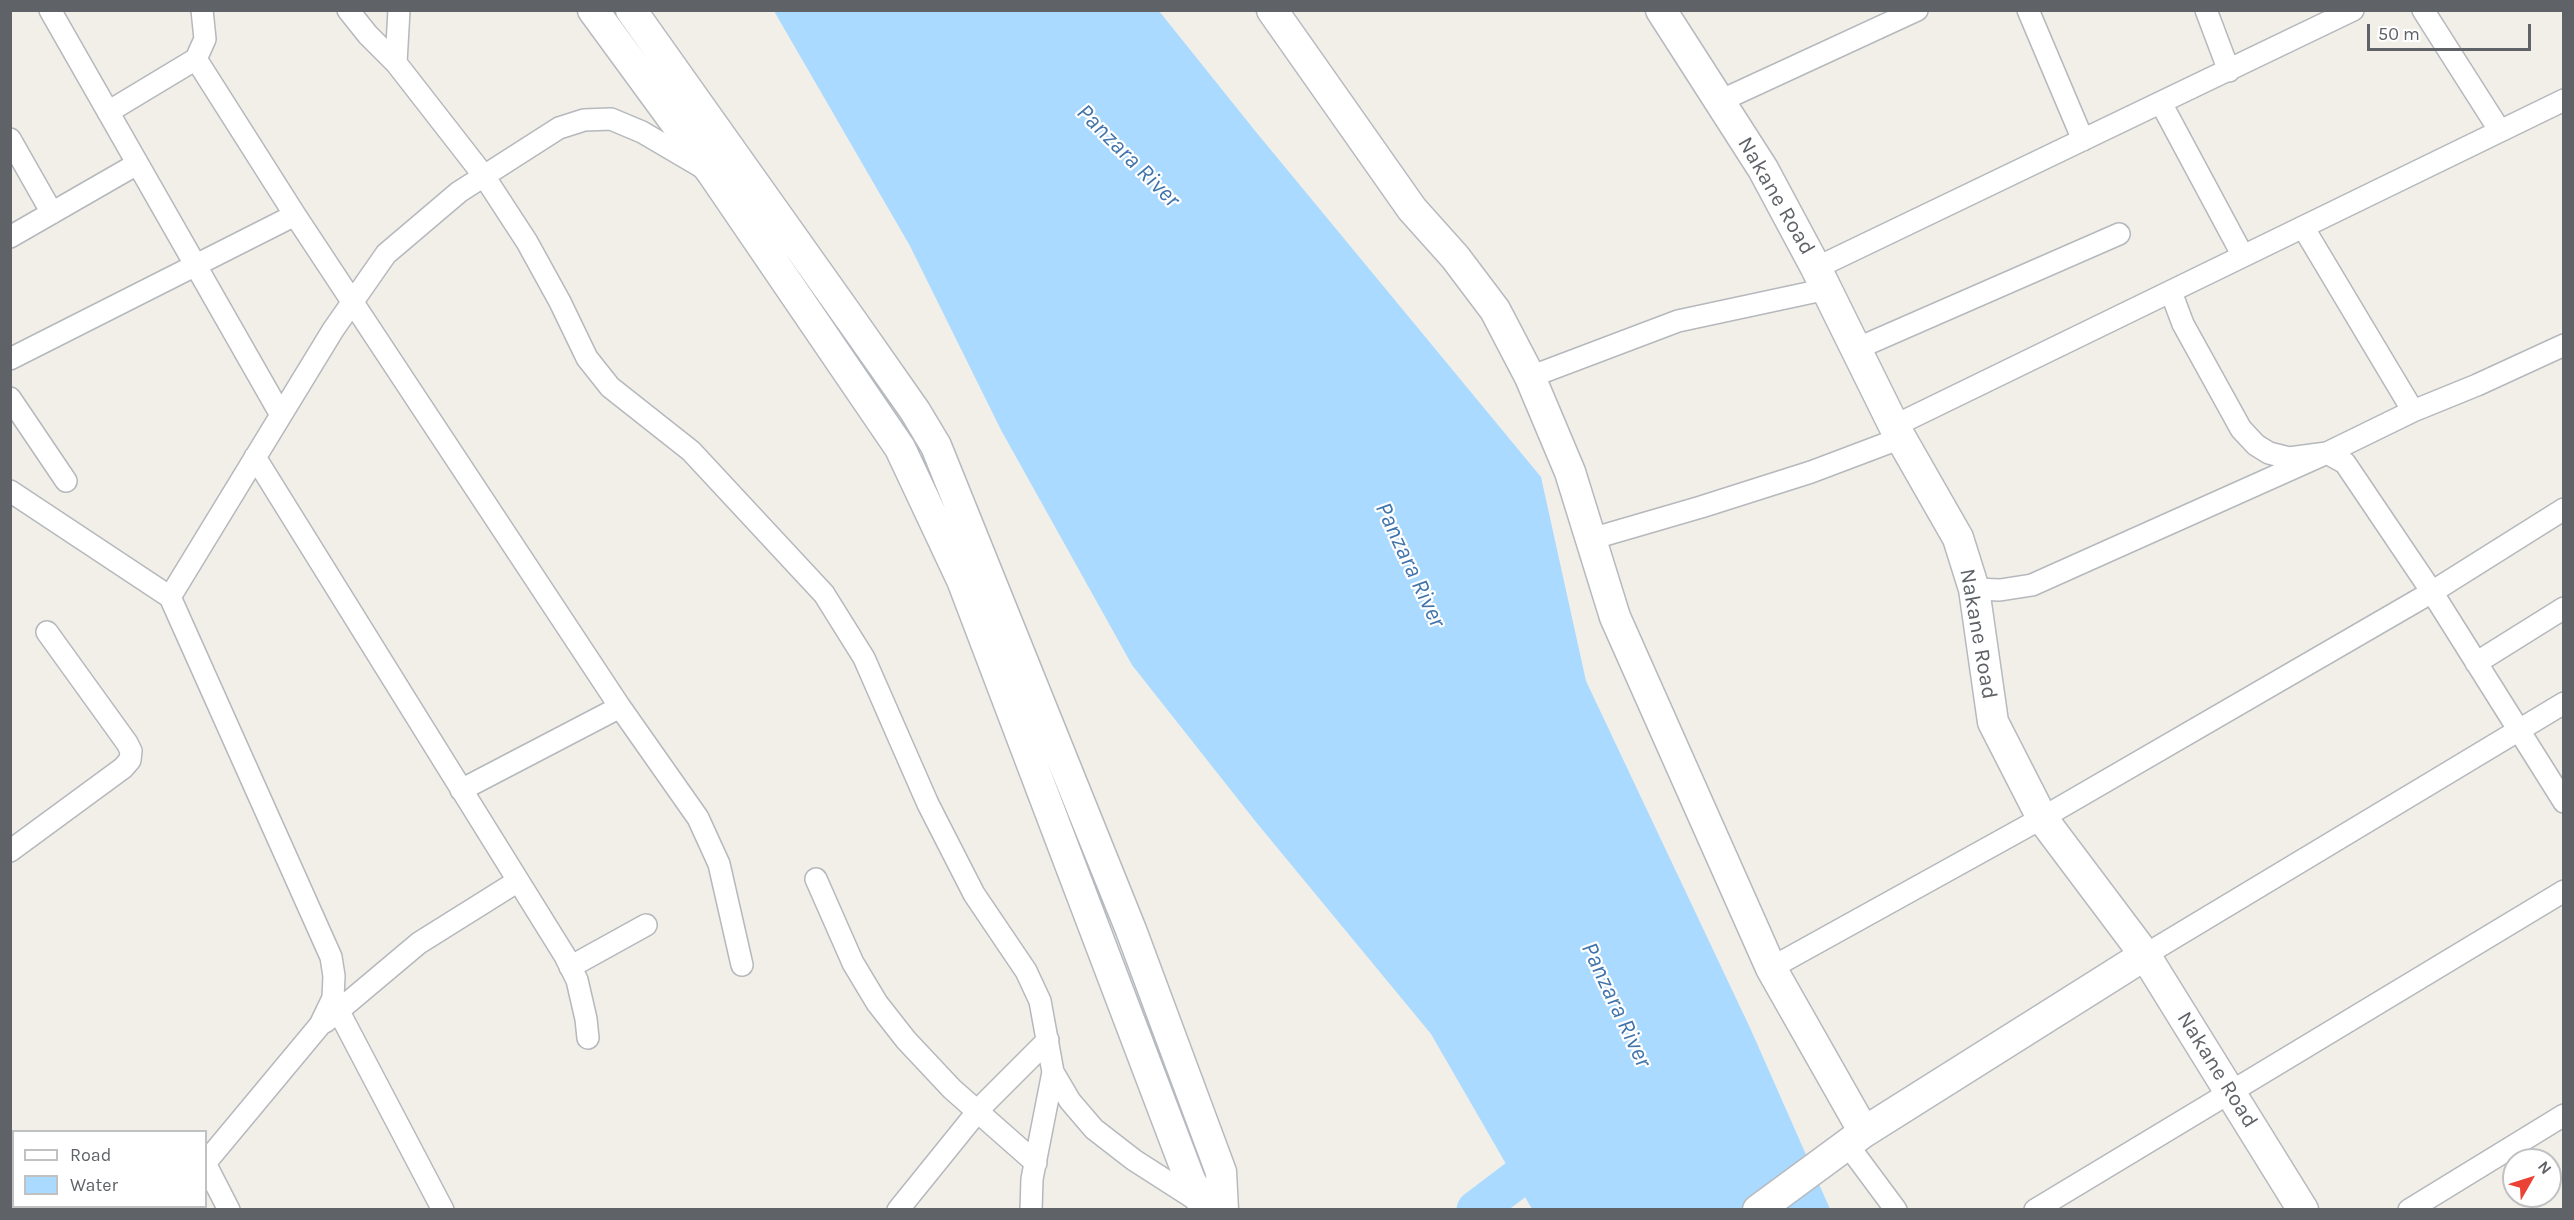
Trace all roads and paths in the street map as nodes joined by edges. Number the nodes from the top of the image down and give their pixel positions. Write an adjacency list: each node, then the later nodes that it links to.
1 (50, 10): 20 (street)
2 (202, 10): 14 (street)
3 (348, 10): 15 (street)
4 (399, 10): 15 (street)
5 (593, 10): 25 (street)
6 (631, 10): 25 (street)
7 (1272, 10): 40 (street)
8 (1661, 10): 18 (street, Nakane Road)
9 (1917, 10): 18 (street)
10 (2028, 10): 23 (street)
11 (2206, 10): 16 (street)
12 (2353, 10): 16 (street)
13 (2423, 10): 21 (street)
14 (196, 59): 20 (street); 28 (street)
15 (396, 63): 26 (street)
16 (2229, 71): 19 (street)
17 (2564, 100): 21 (street)
18 (1720, 101): 34 (street, Nakane Road)
19 (2161, 103): 23 (street); 32 (street)
20 (108, 112): 24 (street)
21 (2500, 131): 29 (street)
22 (10, 140): 27 (street)
23 (2083, 140): 34 (street)
24 (137, 164): 27 (street); 33 (street)
25 (725, 166): 26 (street); 84 (street)
26 (484, 176): 36 (street); 75 (street)
27 (52, 213): 31 (street)
28 (295, 215): 33 (street); 36 (street)
29 (2303, 227): 32 (street); 42 (street)
30 (2119, 234): 38 (street)
31 (10, 237)
32 (2242, 256): 35 (street)
33 (194, 264): 39 (street); 43 (street)
34 (1822, 279): 38 (street, Nakane Road); 40 (street)
35 (2171, 292): 44 (street); 45 (street)
36 (352, 302): 43 (street); 58 (street)
37 (2564, 345): 42 (street)
38 (1856, 349): 44 (street, Nakane Road)
39 (10, 359)
40 (1530, 377): 50 (street)
41 (10, 398): 47 (street)
42 (2413, 411): 45 (street)
43 (281, 415): 46 (street)
44 (1897, 432): 50 (street); 51 (street, Nakane Road)
45 (2327, 453): 51 (street); 52 (street)
46 (255, 457): 53 (street); 60 (street)
47 (66, 481)
48 (10, 491): 53 (street)
49 (2564, 509): 52 (street)
50 (1591, 539): 71 (street)
51 (1974, 589): 62 (street, Nakane Road)
52 (2432, 592): 56 (street); 62 (street)
53 (170, 597): 73 (street)
54 (2564, 608): 56 (street)
55 (47, 632): 63 (street)
56 (2476, 663): 59 (street)
57 (2564, 703): 59 (street)
58 (620, 707): 60 (street); 69 (street)
59 (2518, 730): 61 (street); 68 (street)
60 (461, 790): 65 (street)
61 (2564, 802)
62 (2042, 818): 68 (street, Nakane Road); 71 (street)
63 (10, 851)
64 (816, 879): 78 (street)
65 (518, 881): 70 (street); 72 (street)
66 (2564, 891): 77 (street)
67 (645, 925): 70 (street)
68 (2145, 954): 77 (street, Nakane Road); 80 (street)
69 (742, 965)
70 (570, 967): 74 (street)
71 (1771, 968): 80 (street)
72 (338, 1010): 73 (street); 86 (street)
73 (320, 1025): 81 (street)
74 (588, 1038)
75 (1048, 1040): 76 (street); 78 (street)
76 (1053, 1072): 83 (street); 84 (street)
77 (2230, 1091): 91 (street); 92 (street, Nakane Road)
78 (977, 1112): 83 (street); 87 (street)
79 (2564, 1115): 93 (street)
80 (1845, 1145): 89 (street); 90 (street)
81 (207, 1162)
82 (207, 1165): 85 (street)
83 (1034, 1171): 88 (street)
84 (1210, 1208)
85 (229, 1209)
86 (443, 1209)
87 (898, 1209)
88 (1032, 1209)
89 (1758, 1209)
90 (1896, 1209)
91 (2035, 1209)
92 (2303, 1209)
93 (2409, 1209)

